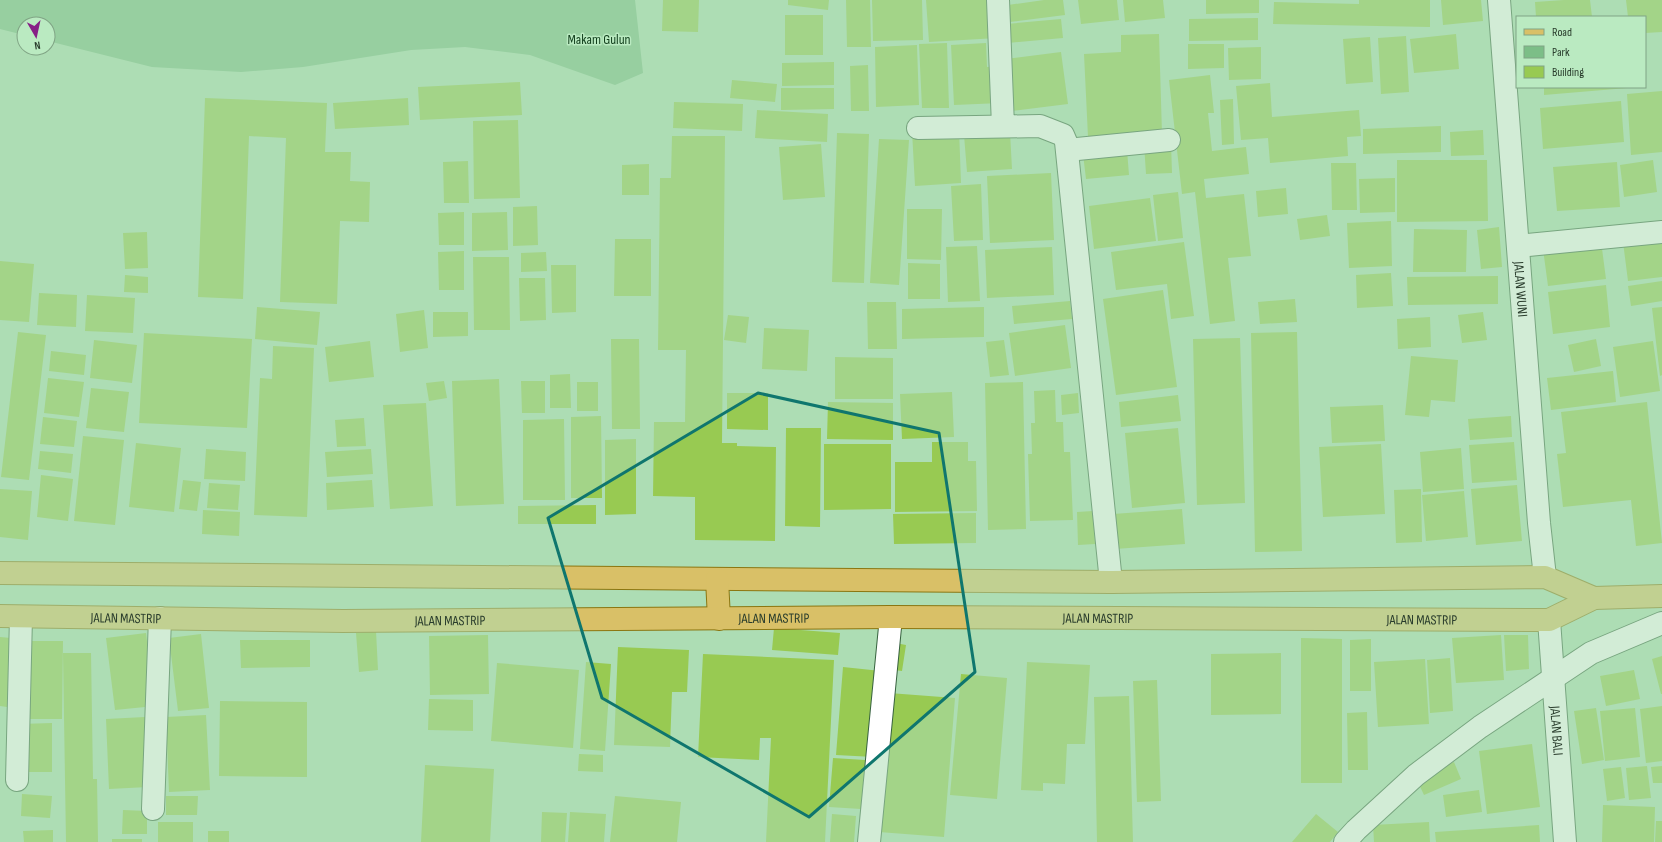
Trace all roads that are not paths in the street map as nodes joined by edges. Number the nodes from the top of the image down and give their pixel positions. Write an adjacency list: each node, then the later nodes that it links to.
1 (998, 0): 3 (street)
2 (1499, 0): 8 (street, JALAN WUNI)
3 (1003, 126): 4 (street); 6 (street)
4 (918, 128)
5 (1169, 140): 6 (street)
6 (1067, 150): 12 (street)
7 (1662, 232): 8 (street)
8 (1518, 246): 10 (street, JALAN WUNI)
9 (0, 573): 11 (main road)
10 (1545, 577): 12 (main road); 14 (main road)
11 (717, 579): 12 (main road); 18 (main road)
12 (1111, 582)
13 (1662, 596): 14 (main road)
14 (1594, 598): 19 (main road)
15 (11, 616): 17 (main road, JALAN MASTRIP); 22 (street)
16 (891, 617): 18 (main road, JALAN MASTRIP); 19 (main road, JALAN MASTRIP); 24 (street)
17 (160, 618): 18 (main road, JALAN MASTRIP); 23 (street)
18 (719, 619)
19 (1549, 620): 21 (street, JALAN BALI)
20 (1662, 623): 21 (street)
21 (1553, 679): 25 (street); 26 (street, JALAN BALI)
22 (17, 780)
23 (153, 809)
24 (869, 842)
25 (1345, 842)
26 (1565, 842)

